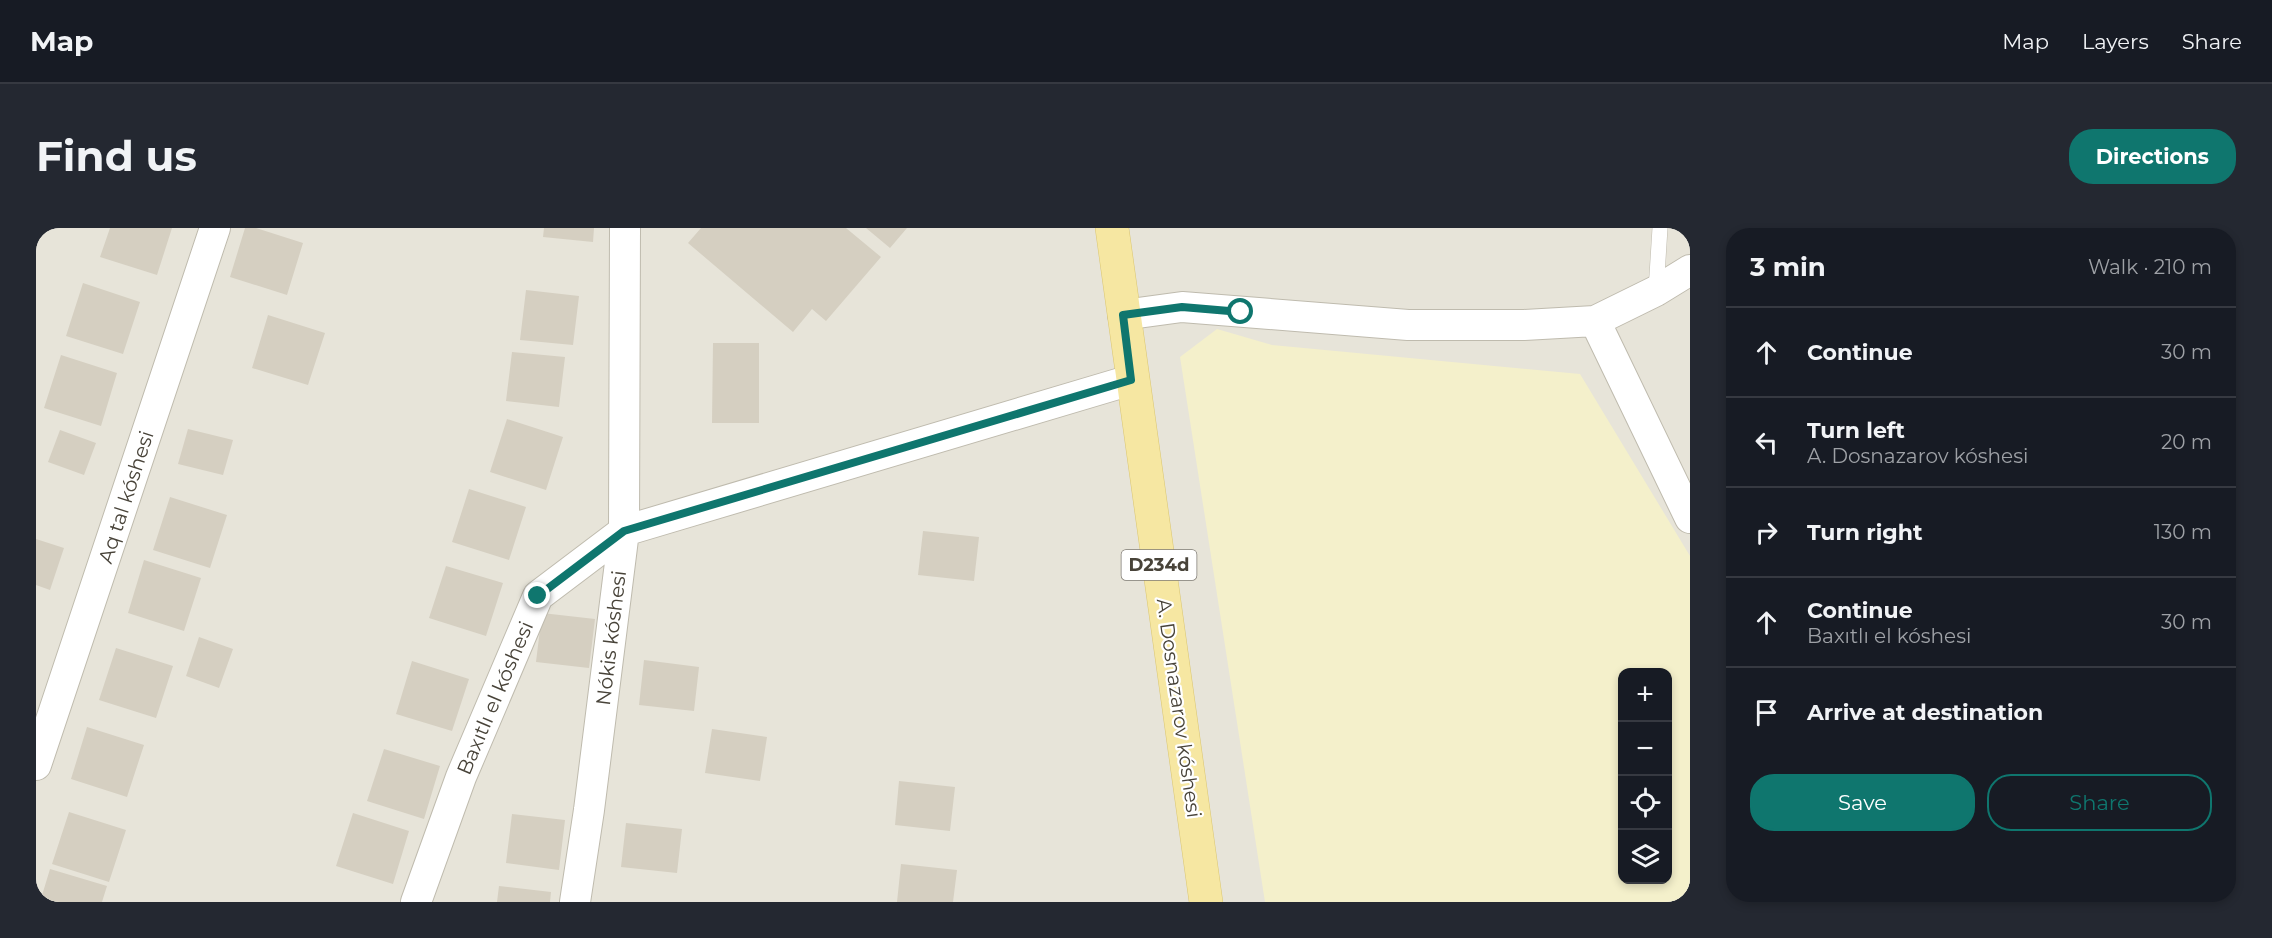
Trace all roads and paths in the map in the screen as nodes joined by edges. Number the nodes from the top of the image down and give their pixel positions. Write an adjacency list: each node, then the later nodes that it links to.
1 (215, 228): 12 (street, Aq tal kóshesi)
2 (625, 228): 11 (street, Nókis kóshesi)
3 (1112, 228): 7 (main road, A. Dosnazarov kóshesi / D234d)
4 (1660, 228): 6 (lane)
5 (1690, 270): 6 (street)
6 (1656, 291): 8 (street)
7 (1123, 315): 8 (street); 9 (main road, A. Dosnazarov kóshesi / D234d)
8 (1595, 321): 10 (street)
9 (1131, 380): 11 (street); 15 (main road, A. Dosnazarov kóshesi / D234d)
10 (1690, 518)
11 (624, 531): 13 (street, Baxıtlı el kóshesi); 14 (street, Nókis kóshesi)
12 (36, 765)
13 (416, 902)
14 (575, 902)
15 (1206, 902)

